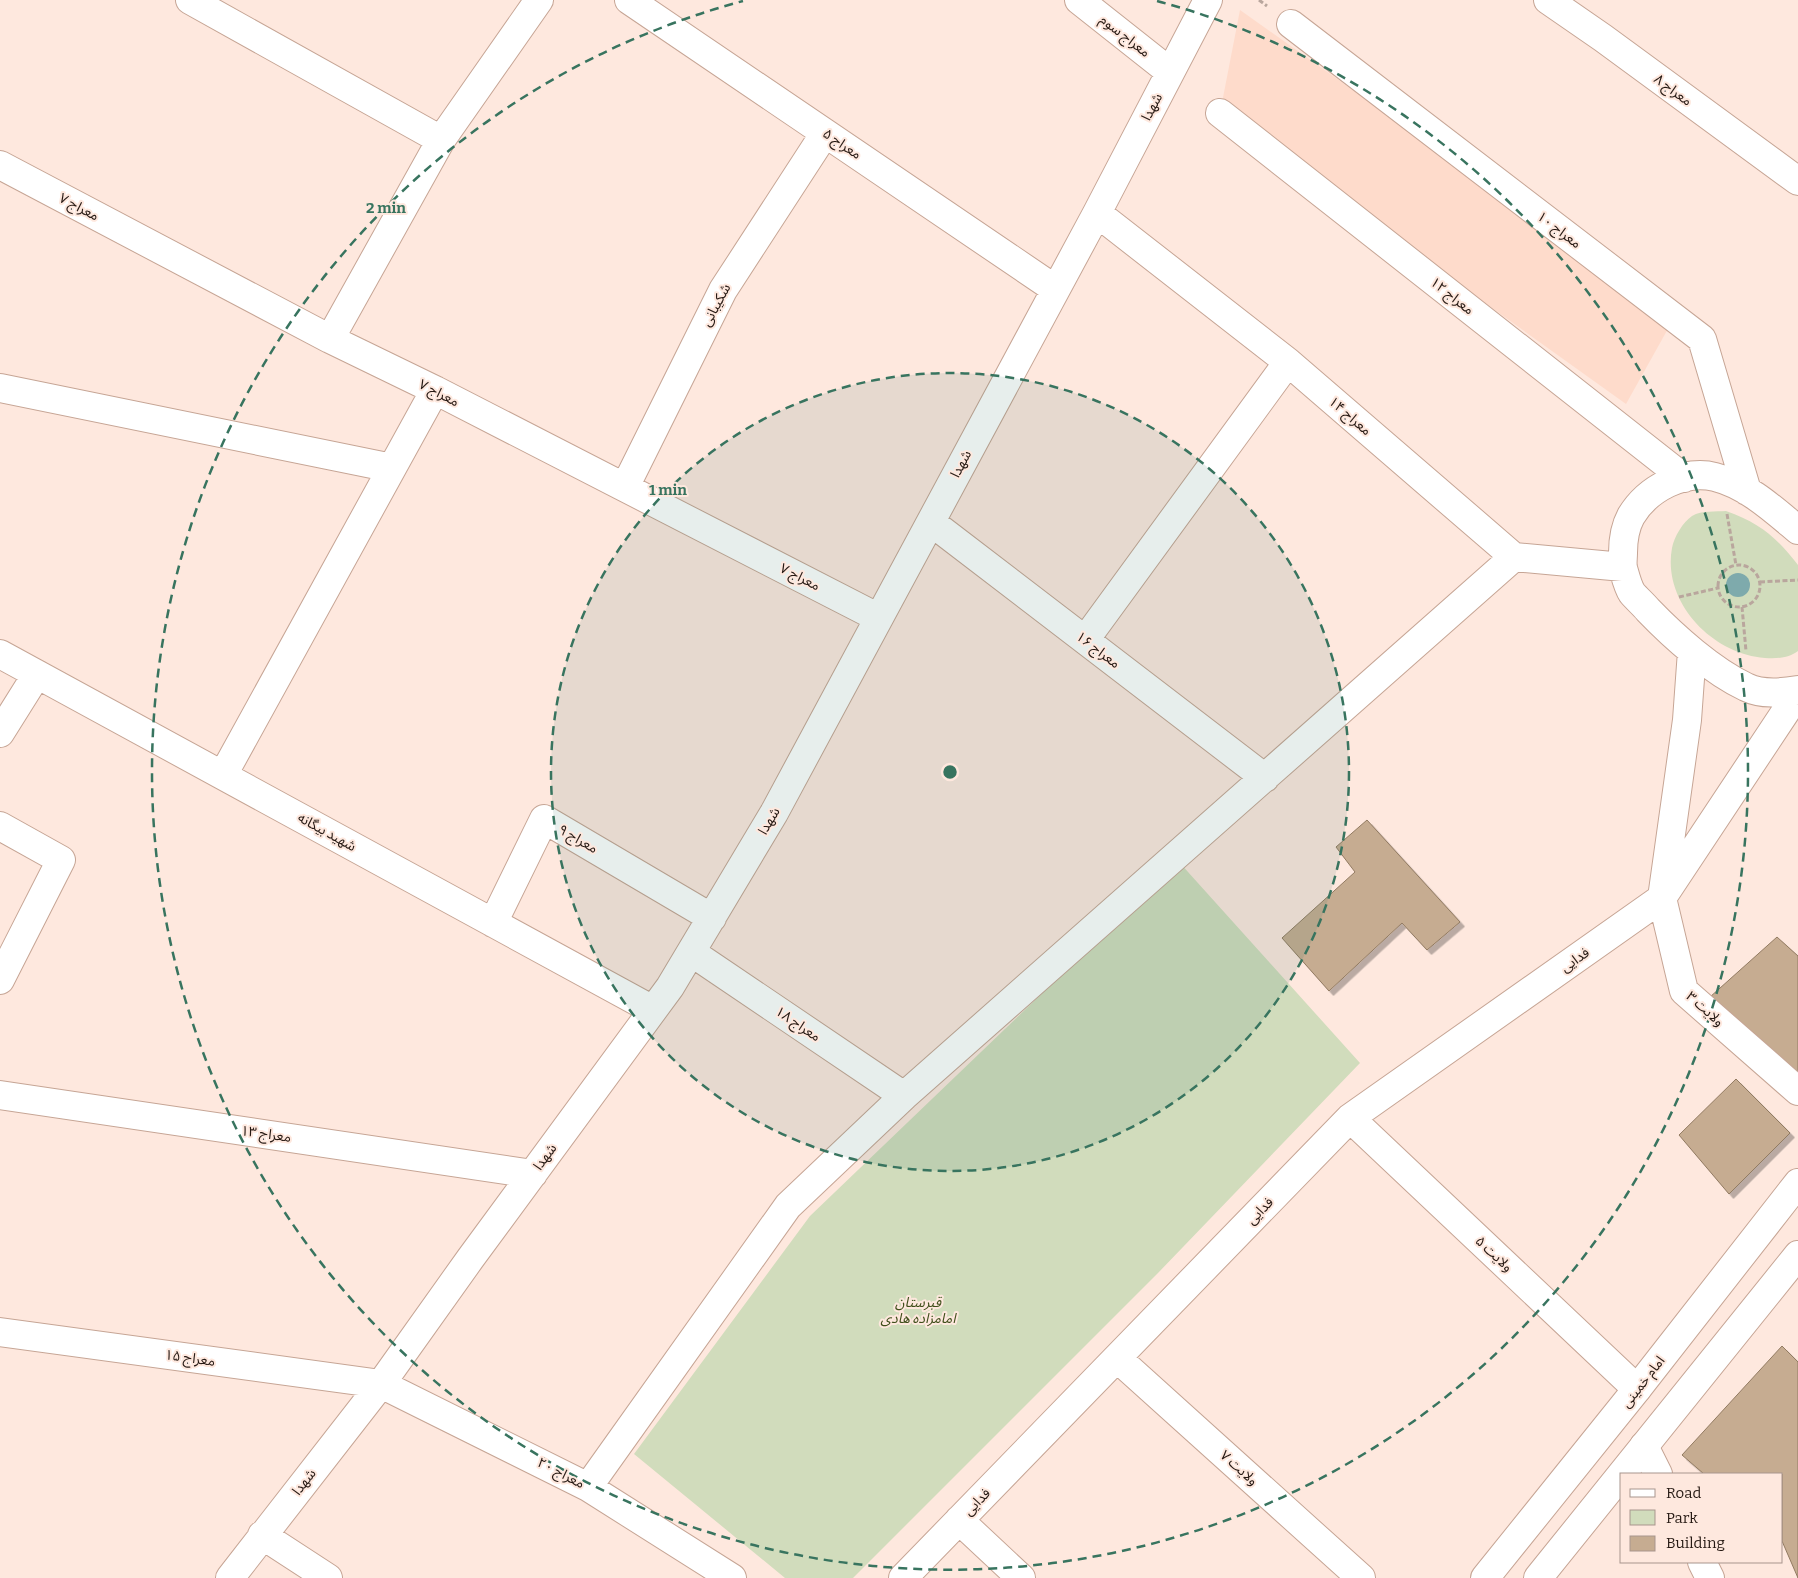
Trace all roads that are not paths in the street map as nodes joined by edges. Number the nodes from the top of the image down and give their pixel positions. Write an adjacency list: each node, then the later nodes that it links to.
1 (190, 0): 11 (street)
2 (540, 0): 11 (street)
3 (629, 0): 10 (street, معراج ۵)
4 (1079, 0): 8 (street, معراج سوم)
5 (1208, 0): 8 (street, شهدا)
6 (1548, 0): 13 (street, معراج ۸)
7 (1291, 24): 23 (street, معراج ۱۰)
8 (1170, 72): 14 (street, شهدا)
9 (1220, 113): 21 (street, معراج ۱۲)
10 (825, 133): 15 (street, معراج ۵); 22 (street, شکیبانی)
11 (441, 140): 16 (street)
12 (0, 165): 16 (street, معراج ۷)
13 (1798, 181)
14 (1096, 213): 15 (street, شهدا); 17 (street, معراج ۱۴)
15 (1055, 289): 24 (street, شهدا)
16 (330, 339): 19 (street, معراج ۷)
17 (1288, 362): 26 (street, معراج ۱۴); 29 (street)
18 (0, 388): 20 (street)
19 (435, 390): 20 (street); 22 (street, معراج ۷)
20 (392, 468): 35 (street)
21 (1684, 478): 23 (street); 27 (street)
22 (624, 487): 28 (street, معراج ۷)
23 (1746, 491): 25 (street)
24 (931, 522): 28 (street, شهدا); 29 (street, معراج ۱۶)
25 (1798, 530)
26 (1514, 556): 27 (street); 36 (street)
27 (1623, 567): 30 (street)
28 (879, 618): 39 (street, شهدا)
29 (1084, 640): 36 (street, معراج ۱۶)
30 (1692, 651): 33 (street); 38 (street)
31 (0, 654): 32 (street, شهید بیگانه)
32 (37, 674): 34 (street); 35 (street, شهید بیگانه)
33 (1798, 692): 38 (street)
34 (0, 733)
35 (223, 775): 40 (street, شهید بیگانه)
36 (1265, 778): 46 (street)
37 (0, 826): 42 (street)
38 (1662, 898): 44 (street, ولایت ۳); 47 (street, فدایی)
39 (712, 918): 40 (street, معراج ۹); 41 (street, شهدا)
40 (493, 923): 43 (street, شهید بیگانه)
41 (691, 952): 43 (street, شهدا); 46 (street, معراج ۱۸)
42 (0, 980)
43 (653, 1010): 48 (street, شهدا)
44 (1798, 1090)
45 (0, 1095): 48 (street, معراج ۱۳)
46 (904, 1096): 59 (street)
47 (1350, 1118): 52 (street, فدایی); 54 (street, ولایت ۵)
48 (533, 1174): 53 (street, شهدا)
49 (1798, 1183): 54 (street, امام خمینی)
50 (1798, 1255): 55 (street)
51 (0, 1332): 53 (street, معراج ۱۵)
52 (1117, 1358): 60 (street, فدایی); 68 (street, ولایت ۷)
53 (381, 1384): 59 (street, معراج ۲۰); 61 (street, شهدا)
54 (1637, 1389): 69 (street, امام خمینی)
55 (1644, 1446): 56 (street); 57 (street)
56 (1622, 1473)
57 (1658, 1473)
58 (1620, 1476): 70 (street)
59 (588, 1487): 65 (street, معراج ۲۰)
60 (959, 1520): 66 (street, فدایی); 67 (street)
61 (262, 1535): 63 (street, شهدا); 64 (street)
62 (1702, 1563): 71 (street)
63 (230, 1578)
64 (328, 1578)
65 (732, 1578)
66 (903, 1578)
67 (1021, 1578)
68 (1361, 1578)
69 (1485, 1578)
70 (1538, 1578)
71 (1710, 1578)

